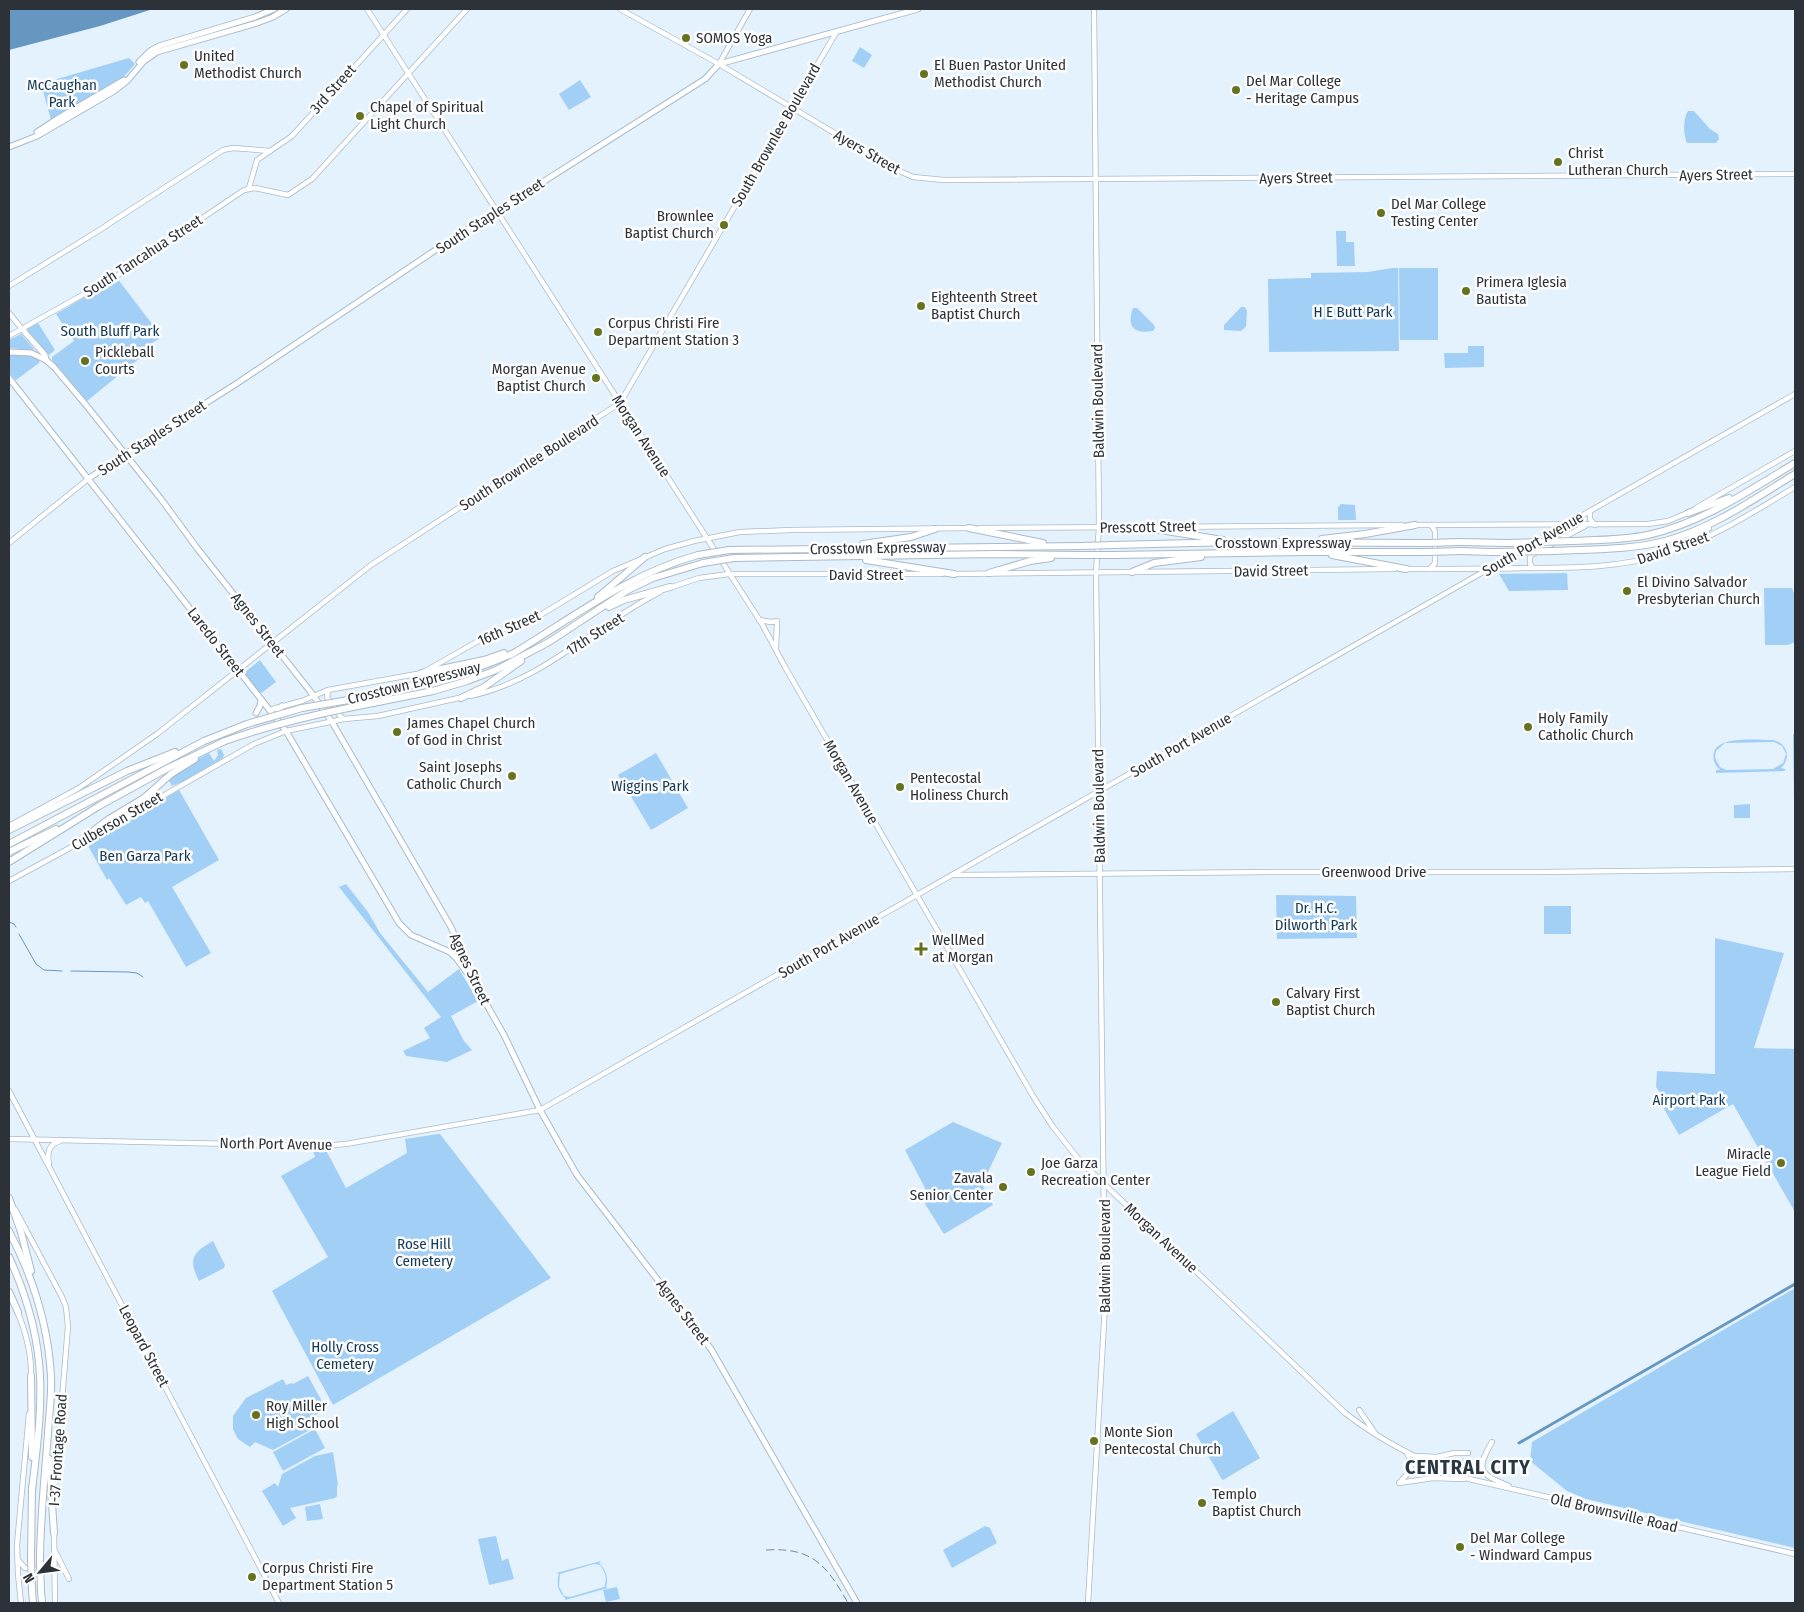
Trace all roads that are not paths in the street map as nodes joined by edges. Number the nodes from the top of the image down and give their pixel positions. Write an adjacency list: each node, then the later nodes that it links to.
1 (274, 9): 15 (main road)
2 (286, 9): 15 (main road)
3 (367, 9): 11 (main road, Morgan Avenue)
4 (407, 9): 11 (main road, 3rd Street)
5 (620, 9): 12 (main road)
6 (750, 9): 12 (main road)
7 (918, 9): 10 (main road, South Staples Street)
8 (1094, 9): 18 (main road, Baldwin Boulevard)
9 (464, 10): 13 (main road)
10 (838, 31): 12 (main road, South Staples Street); 14 (main road, South Brownlee Boulevard)
11 (384, 34): 13 (main road, Morgan Avenue); 16 (main road, 3rd Street)
12 (719, 64): 14 (main road, Ayers Street); 20 (main road, South Staples Street)
13 (409, 73): 19 (main road); 20 (main road, Morgan Avenue)
14 (792, 109): 18 (main road, Ayers Street); 29 (main road, South Brownlee Boulevard)
15 (9, 145)
16 (271, 151): 19 (main road, 3rd Street); 21 (main road)
17 (1795, 174): 18 (main road, Ayers Street)
18 (1095, 178): 47 (main road, Baldwin Boulevard)
19 (249, 188): 23 (main road, South Tancahua Street)
20 (496, 212): 29 (main road, Morgan Avenue); 31 (main road, South Staples Street)
21 (9, 286)
22 (9, 313): 23 (main road)
23 (22, 329): 24 (main road, South Tancahua Street); 26 (main road, Agnes Street)
24 (9, 336)
25 (10, 351): 26 (main road)
26 (46, 360): 31 (main road, Agnes Street)
27 (9, 378): 34 (main road, Laredo Street)
28 (1795, 394): 38 (main road, South Port Avenue)
29 (620, 403): 49 (main road, Morgan Avenue); 76 (main road, South Brownlee Boulevard)
30 (1795, 450): 39 (main road)
31 (125, 453): 34 (main road, South Staples Street); 76 (main road, Agnes Street)
32 (1795, 464): 36 (highway, Crosstown Expressway)
33 (1795, 474): 37 (highway, Crosstown Expressway)
34 (88, 480): 52 (main road); 79 (main road, Laredo Street)
35 (1795, 487): 57 (main road, David Street)
36 (1751, 489): 39 (highway); 51 (highway, Crosstown Expressway, bridge)
37 (1737, 509): 55 (highway, Crosstown Expressway, bridge); 57 (highway)
38 (1590, 511): 40 (main road, South Port Avenue); 42 (main road)
39 (1688, 513): 42 (main road, Presscott Street)
40 (1567, 524): 41 (main road, Presscott Street); 44 (main road, Presscott Street); 63 (main road, South Port Avenue)
41 (1588, 524): 42 (main road, Presscott Street); 61 (main road)
42 (1595, 524)
43 (1414, 525): 44 (main road, Presscott Street); 45 (main road, Presscott Street); 51 (highway)
44 (1430, 525): 64 (main road)
45 (1141, 527): 47 (main road, Presscott Street); 50 (highway)
46 (969, 528): 47 (main road, Presscott Street); 48 (main road, Presscott Street); 53 (highway)
47 (1099, 528): 68 (main road, Baldwin Boulevard)
48 (935, 529): 49 (main road, Presscott Street); 54 (highway)
49 (707, 538): 59 (main road, Presscott Street); 69 (main road, Morgan Avenue)
50 (1236, 542): 51 (highway, Crosstown Expressway); 53 (highway, Crosstown Expressway, bridge)
51 (1293, 542)
52 (9, 543)
53 (1056, 546): 54 (highway, Crosstown Expressway)
54 (841, 548): 72 (highway, Crosstown Expressway, bridge)
55 (1308, 552): 56 (highway, Crosstown Expressway); 62 (highway)
56 (1230, 553): 58 (highway, Crosstown Expressway, bridge); 66 (highway)
57 (1669, 553): 61 (main road, David Street)
58 (1079, 555): 60 (highway, Crosstown Expressway); 67 (highway)
59 (645, 557): 65 (main road, Presscott Street); 72 (highway)
60 (850, 557): 70 (highway); 73 (highway, Crosstown Expressway, bridge)
61 (1534, 568): 63 (main road, David Street)
62 (1406, 569): 64 (main road, David Street); 66 (main road, David Street)
63 (1489, 569): 64 (main road, David Street); 98 (main road, South Port Avenue)
64 (1429, 570)
65 (613, 571): 80 (main road, 16th Street)
66 (1132, 572): 68 (main road, David Street)
67 (989, 573): 68 (main road, David Street); 70 (main road, David Street)
68 (1096, 573): 98 (main road, Baldwin Boulevard)
69 (729, 574): 70 (main road, David Street); 71 (main road, 17th Street); 74 (main road, Morgan Avenue)
70 (954, 574)
71 (670, 587): 73 (highway); 83 (main road, 17th Street)
72 (580, 611): 75 (highway, Crosstown Expressway)
73 (588, 617): 77 (highway, Crosstown Expressway)
74 (759, 620): 78 (main road, Morgan Avenue); 78 (main road)
75 (533, 642): 80 (highway); 94 (highway, Crosstown Expressway, bridge)
76 (273, 643): 79 (main road, South Brownlee Boulevard); 82 (main road, Agnes Street)
77 (535, 651): 83 (highway); 95 (highway, Crosstown Expressway, bridge)
78 (776, 651): 111 (main road, Morgan Avenue)
79 (238, 670): 84 (main road, Laredo Street); 100 (main road, South Brownlee Boulevard)
80 (422, 673): 81 (main road, 16th Street)
81 (328, 690): 82 (main road, 16th Street); 90 (main road)
82 (314, 696): 85 (main road); 88 (main road, Agnes Street)
83 (461, 698): 90 (main road, Crosstown Expressway)
84 (261, 699): 86 (main road, Laredo Street); 87 (main road)
85 (282, 706): 86 (main road); 89 (main road)
86 (269, 710): 89 (main road, Laredo Street)
87 (256, 713)
88 (326, 714): 91 (main road, Agnes Street); 92 (main road)
89 (275, 717): 93 (main road, Laredo Street)
90 (344, 719): 91 (main road, Crosstown Expressway)
91 (332, 722): 92 (main road, Crosstown Expressway); 112 (main road, Agnes Street)
92 (320, 724): 93 (main road, Crosstown Expressway)
93 (286, 732): 96 (main road, Crosstown Expressway); 112 (main road, Laredo Street)
94 (204, 741): 97 (highway); 103 (highway, Crosstown Expressway)
95 (208, 749): 99 (highway); 104 (highway)
96 (224, 759): 104 (main road, Culberson Street)
97 (111, 779): 101 (highway); 102 (highway)
98 (1099, 791): 108 (main road, Baldwin Boulevard); 109 (main road, South Port Avenue)
99 (99, 806): 105 (highway); 106 (highway)
100 (9, 826)
101 (9, 830)
102 (9, 835)
103 (9, 844)
104 (75, 845): 110 (main road, Culberson Street)
105 (9, 852)
106 (9, 862)
107 (1795, 869): 108 (main road, Greenwood Drive)
108 (1100, 874): 109 (main road, Greenwood Drive); 119 (main road, Baldwin Boulevard)
109 (953, 875): 111 (main road, South Port Avenue)
110 (9, 881)
111 (917, 896): 114 (main road, South Port Avenue); 119 (main road, Morgan Avenue)
112 (472, 979): 114 (main road, Agnes Street)
113 (9, 1091): 116 (main road, Leopard Street)
114 (540, 1110): 117 (main road, North Port Avenue); 148 (main road, Agnes Street)
115 (9, 1139): 116 (main road, North Port Avenue)
116 (34, 1140): 117 (main road, North Port Avenue); 118 (main road, Leopard Street)
117 (67, 1140): 118 (main road)
118 (54, 1177): 147 (main road, Leopard Street)
119 (1105, 1185): 129 (main road, Morgan Avenue); 149 (main road, Baldwin Boulevard)
120 (9, 1197): 124 (highway); 137 (main road, I-37 Frontage Road)
121 (9, 1231): 124 (highway)
122 (9, 1257): 135 (highway)
123 (9, 1293): 125 (highway)
124 (40, 1304): 127 (highway)
125 (18, 1312): 126 (main road)
126 (32, 1376): 135 (highway); 140 (main road)
127 (50, 1410): 137 (highway); 145 (highway, bridge)
128 (1359, 1410): 129 (main road)
129 (1377, 1436): 132 (main road, Morgan Avenue)
130 (1492, 1442): 136 (main road)
131 (1468, 1453): 132 (main road)
132 (1410, 1454): 133 (main road, Morgan Avenue); 134 (main road)
133 (1433, 1466): 134 (main road, Old Brownsville Road)
134 (1469, 1479): 136 (main road, Old Brownsville Road)
135 (32, 1491): 144 (highway, bridge)
136 (1522, 1492): 139 (main road, Old Brownsville Road)
137 (54, 1533): 138 (main road, I-37 Frontage Road)
138 (54, 1548): 141 (main road, I-37 Frontage Road); 142 (main road)
139 (1795, 1554)
140 (18, 1558): 141 (main road); 143 (main road)
141 (54, 1561): 146 (main road, I-37 Frontage Road)
142 (69, 1579)
143 (21, 1603)
144 (34, 1603)
145 (42, 1603)
146 (56, 1603)
147 (278, 1603)
148 (857, 1603)
149 (1088, 1603)

